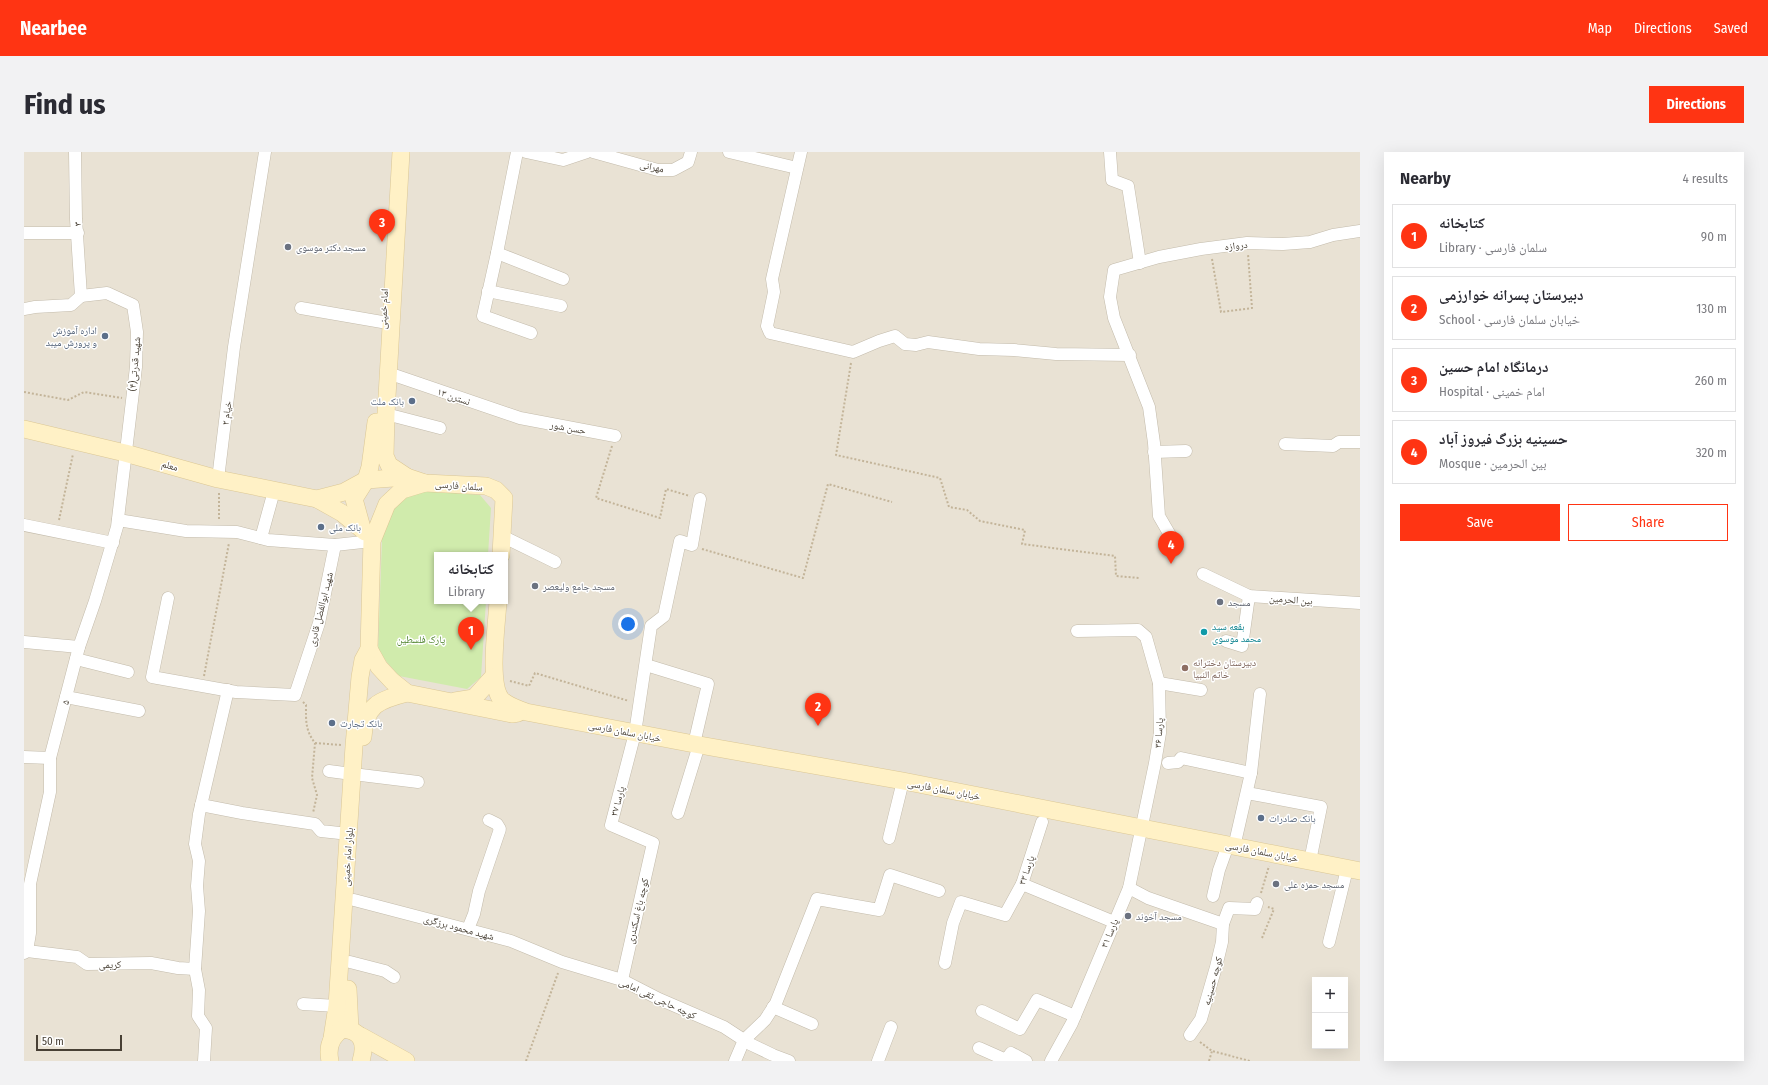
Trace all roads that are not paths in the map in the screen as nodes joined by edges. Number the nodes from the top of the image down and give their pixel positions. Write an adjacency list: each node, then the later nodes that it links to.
1 (75, 152): 17 (street, ۳)
2 (264, 152): 42 (street, خیام ۲)
3 (392, 152): 26 (main road, امام خمینی)
4 (401, 152): 29 (main road, امام خمینی)
5 (518, 152): 18 (street)
6 (526, 152): 12 (street)
7 (587, 152): 12 (street)
8 (593, 152): 13 (street, مهرانی)
9 (729, 152): 14 (street)
10 (801, 152): 14 (street)
11 (1110, 152): 19 (street)
12 (563, 156)
13 (689, 157)
14 (797, 168): 28 (street)
15 (1360, 231): 19 (street, دروازه)
16 (24, 233): 17 (street)
17 (78, 233): 22 (street, ۳)
18 (497, 253): 20 (street); 21 (street)
19 (1140, 263): 28 (street, دروازه)
20 (563, 279)
21 (488, 291): 23 (street); 27 (street)
22 (81, 296): 25 (street); 39 (street, شهید قدرتی(۴))
23 (561, 306)
24 (301, 308): 26 (street)
25 (24, 309)
26 (382, 322): 40 (main road, امام خمینی)
27 (531, 333)
28 (1130, 355): 38 (street)
29 (388, 373): 30 (main road, امام خمینی); 31 (street, نسترن ۱۳)
30 (386, 414): 32 (street); 41 (main road, امام خمینی)
31 (520, 418): 34 (street, حسن شور)
32 (440, 428)
33 (24, 429): 39 (main road, معلم)
34 (615, 436)
35 (1360, 442): 36 (street)
36 (1286, 444)
37 (1186, 451): 38 (street)
38 (1154, 452): 50 (street)
39 (125, 453): 42 (main road, معلم); 47 (street, ۵)
40 (368, 473): 41 (main road); 45 (main road); 49 (main road)
41 (407, 477): 43 (main road)
42 (218, 479): 44 (main road, معلم)
43 (425, 483): 49 (main road); 51 (main road, سلمان فارسی)
44 (274, 491): 45 (main road, معلم); 52 (street)
45 (316, 499): 49 (main road)
46 (700, 499): 67 (street)
47 (118, 520): 52 (street); 53 (street, ۵)
48 (24, 525): 53 (street)
49 (367, 535): 54 (street); 65 (main road)
50 (1170, 535)
51 (502, 536): 55 (main road, سلمان فارسی); 56 (street)
52 (261, 538): 54 (street)
53 (113, 543): 66 (street, ۵)
54 (335, 545): 71 (street, شهید ابوالفضل قادری)
55 (501, 552)
56 (555, 562)
57 (1203, 574): 58 (street, بین الحرمین)
58 (1249, 596): 60 (street, بین الحرمین); 63 (street)
59 (168, 598): 71 (street)
60 (1360, 603)
61 (498, 604): 69 (main road)
62 (1077, 631): 70 (street, پارسا ۳۶)
63 (1226, 641)
64 (24, 642): 66 (street)
65 (369, 649): 73 (main road); 86 (main road, بلوار امام خمینی)
66 (77, 653): 68 (street); 75 (street, ۵)
67 (646, 665): 79 (street); 80 (street)
68 (128, 672)
69 (494, 677): 76 (main road); 78 (main road)
70 (1159, 683): 72 (street); 94 (street, پارسا ۳۶)
71 (228, 690): 90 (street)
72 (1201, 690)
73 (407, 693): 76 (main road); 86 (main road, بلوار امام خمینی)
74 (1260, 694): 85 (street)
75 (66, 697): 77 (street); 82 (street, ۵)
76 (449, 702): 78 (main road)
77 (139, 711)
78 (526, 712): 79 (main road, خیابان سلمان فارسی)
79 (635, 733): 80 (main road, خیابان سلمان فارسی); 97 (street, پارسا ۳۷)
80 (696, 744): 87 (main road, خیابان سلمان فارسی); 91 (street)
81 (24, 757): 82 (street)
82 (50, 758): 111 (street, ۵)
83 (1168, 763): 85 (street)
84 (329, 771): 86 (street)
85 (1251, 772): 89 (street)
86 (356, 774): 88 (street); 95 (main road, بلوار امام خمینی); 105 (main road, بلوار امام خمینی)
87 (903, 781): 94 (main road, خیابان سلمان فارسی); 96 (street)
88 (418, 782)
89 (1247, 793): 98 (street); 99 (street)
90 (201, 805): 95 (street); 115 (street)
91 (678, 813)
92 (489, 820): 109 (street)
93 (1042, 822): 101 (street, پارسا ۳۳)
94 (1142, 828): 98 (main road, خیابان سلمان فارسی); 102 (street, پارسا ۳۱)
95 (349, 834): 119 (main road, بلوار امام خمینی)
96 (889, 838)
97 (653, 843): 117 (street, کوچه باغ اسکندری)
98 (1231, 846): 99 (main road, خیابان سلمان فارسی); 104 (street)
99 (1310, 861): 100 (main road, خیابان سلمان فارسی)
100 (1354, 870): 110 (street)
101 (1022, 884): 107 (street); 114 (street, پارسا ۳۳)
102 (1129, 888): 107 (street, پارسا ۳۱); 108 (street)
103 (939, 891): 120 (street)
104 (1213, 896)
105 (354, 900): 109 (street, شهید محمود برزگری); 112 (main road, بلوار امام خمینی)
106 (1257, 903): 108 (street)
107 (1114, 922): 122 (street, پارسا ۳۱)
108 (1223, 924): 126 (street, کوچه حسینیه)
109 (468, 929): 113 (street, شهید محمود برزگری)
110 (1328, 942)
111 (26, 952): 115 (street, کریمی)
112 (350, 962): 116 (street); 125 (main road, بلوار امام خمینی)
113 (562, 962): 117 (street, کوچه حاجی تقی امامی)
114 (945, 963)
115 (195, 969): 131 (street)
116 (394, 976)
117 (622, 980): 128 (street, کوچه حاجی تقی امامی)
118 (303, 1004): 119 (street)
119 (337, 1006): 127 (main road, بلوار امام خمینی)
120 (774, 1007): 123 (street); 128 (street)
121 (982, 1012): 122 (street)
122 (1075, 1016): 139 (street, پارسا ۳۱)
123 (812, 1024)
124 (890, 1027): 137 (street)
125 (355, 1033): 127 (main road); 130 (main road); 133 (main road, بلوار امام خمینی)
126 (1190, 1035)
127 (332, 1038): 132 (main road, بلوار امام خمینی)
128 (747, 1042): 135 (street); 136 (street, کوچه حاجی تقی امامی)
129 (979, 1048): 138 (street)
130 (402, 1059): 134 (main road)
131 (204, 1061)
132 (330, 1061)
133 (361, 1061)
134 (377, 1061)
135 (735, 1061)
136 (789, 1061)
137 (878, 1061)
138 (1026, 1061)
139 (1050, 1061)

